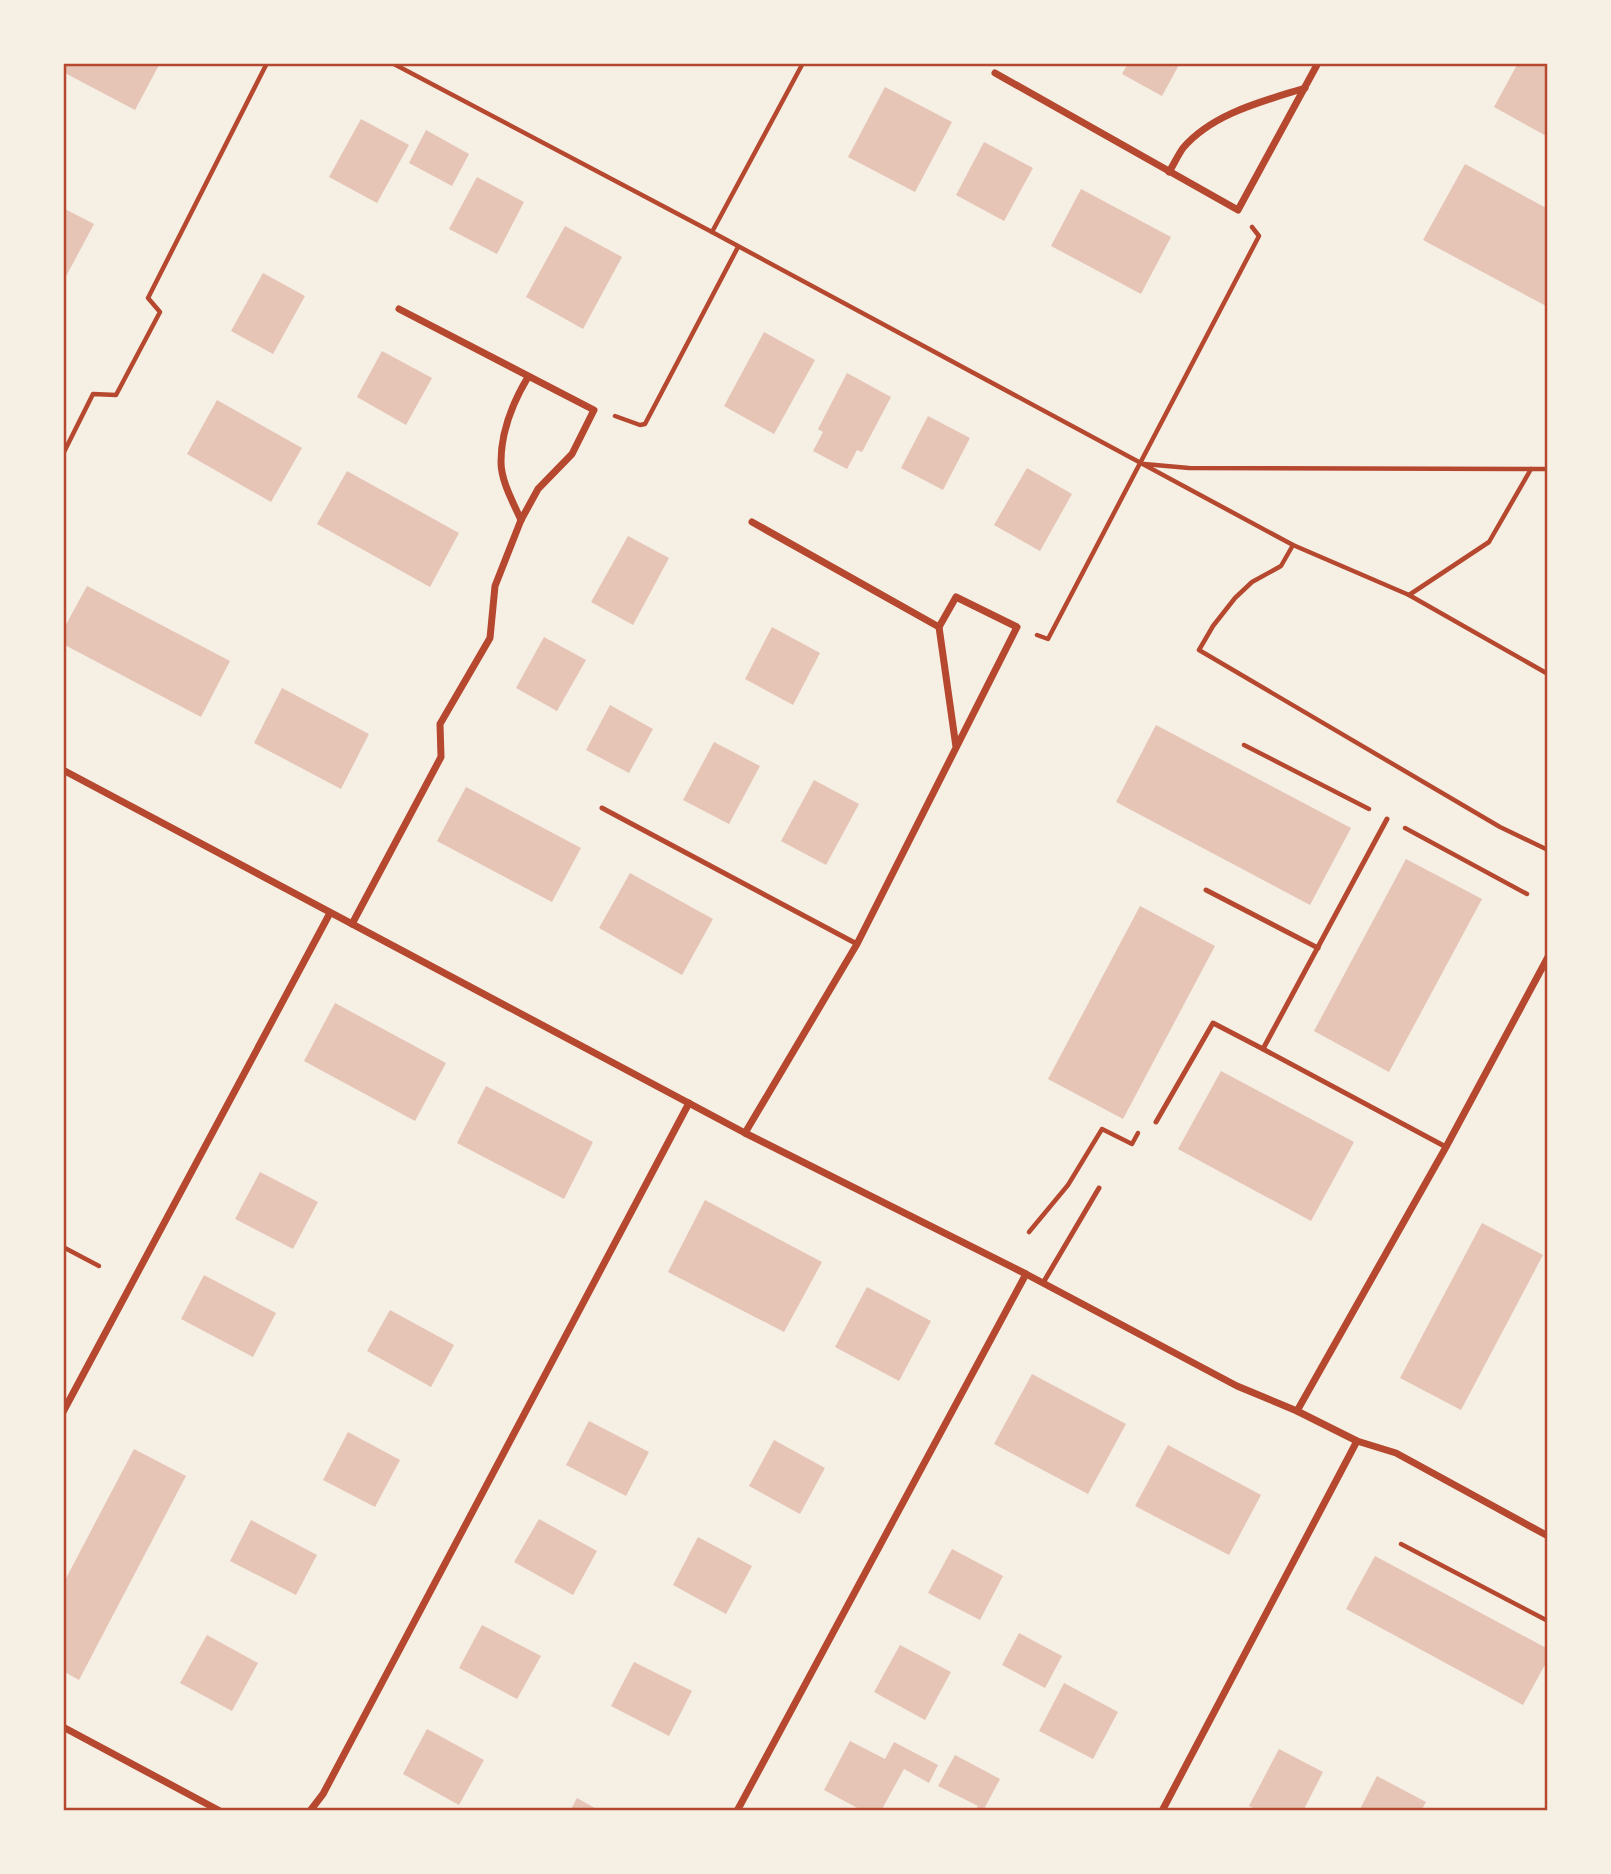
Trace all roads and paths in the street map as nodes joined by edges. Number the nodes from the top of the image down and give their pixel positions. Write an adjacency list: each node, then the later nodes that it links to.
1 (267, 63): 14 (path)
2 (393, 63): 9 (path)
3 (803, 63): 9 (path)
4 (1318, 63): 6 (street)
5 (995, 74): 7 (street)
6 (1306, 88): 7 (street); 8 (street)
7 (1169, 172): 8 (street)
8 (1238, 210): 15 (path)
9 (712, 232): 10 (path)
10 (738, 247): 13 (path); 15 (path)
11 (398, 309): 12 (street)
12 (528, 377): 13 (street); 18 (street)
13 (594, 410): 18 (street)
14 (63, 454)
15 (1140, 464): 16 (path); 20 (path); 23 (path)
16 (1531, 469): 17 (path); 21 (path)
17 (1548, 469)
18 (521, 520): 32 (street)
19 (752, 522): 22 (street)
20 (1293, 545): 21 (path); 29 (path)
21 (1409, 596): 24 (path)
22 (939, 627): 23 (street); 25 (street)
23 (1017, 627): 25 (street)
24 (1548, 674)
25 (956, 747): 33 (street)
26 (63, 770): 31 (street)
27 (602, 808): 33 (lane)
28 (1387, 819): 34 (lane)
29 (1548, 850)
30 (1206, 890): 34 (lane)
31 (330, 913): 32 (street); 49 (street)
32 (352, 924): 37 (street)
33 (857, 944): 40 (street)
34 (1318, 948): 36 (lane)
35 (1548, 957): 41 (street)
36 (1263, 1049): 38 (lane); 41 (lane)
37 (690, 1103): 40 (street); 56 (street)
38 (1161, 1114): 39 (lane); 43 (path)
39 (1156, 1122)
40 (745, 1133): 46 (street)
41 (1446, 1147): 48 (street)
42 (1099, 1188): 47 (lane)
43 (1028, 1232)
44 (63, 1247): 45 (path)
45 (99, 1266)
46 (1026, 1274): 47 (street); 57 (street)
47 (1043, 1283): 48 (street)
48 (1297, 1411): 50 (street)
49 (63, 1412)
50 (1357, 1441): 51 (street); 58 (street)
51 (1548, 1536)
52 (1401, 1544): 53 (path)
53 (1548, 1621)
54 (63, 1727): 55 (street)
55 (220, 1811)
56 (310, 1811)
57 (737, 1811)
58 (1162, 1811)

